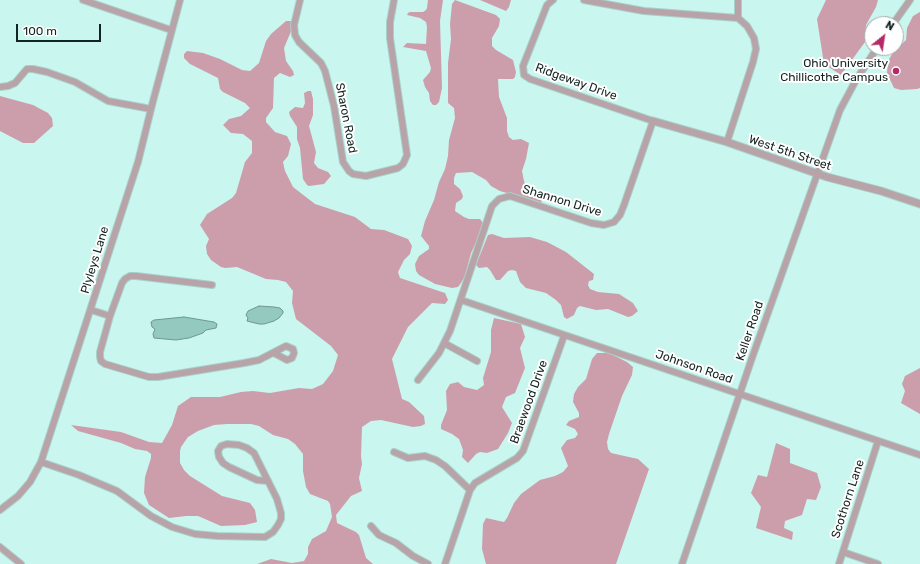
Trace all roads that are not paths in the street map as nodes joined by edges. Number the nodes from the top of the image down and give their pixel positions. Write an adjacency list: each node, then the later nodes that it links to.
1 (83, 0): 11 (street)
2 (180, 0): 11 (street, Plyleys Lane)
3 (300, 0): 4 (street, Sharon Road)
4 (394, 0)
5 (553, 0): 15 (street, Ridgeway Drive)
6 (584, 0): 10 (street)
7 (738, 0): 10 (street)
8 (910, 0): 9 (street)
9 (899, 16)
10 (738, 18): 16 (street)
11 (172, 30): 14 (street, Plyleys Lane)
12 (872, 56): 17 (street, Keller Road)
13 (0, 87): 14 (street)
14 (150, 109): 21 (street, Plyleys Lane)
15 (653, 121): 16 (street, West 5th Street); 20 (street, Shannon Drive)
16 (727, 142): 17 (street, West 5th Street)
17 (817, 174): 18 (street, West 5th Street); 28 (street, Keller Road)
18 (920, 204)
19 (212, 285): 22 (street)
20 (461, 300): 23 (street, Johnson Road); 24 (street, Shannon Drive)
21 (91, 310): 22 (street); 32 (street, Plyleys Lane)
22 (110, 316): 25 (street)
23 (564, 336): 28 (street, Johnson Road); 34 (street, Braewood Drive)
24 (444, 343): 26 (street); 27 (street, Shannon Drive)
25 (274, 353)
26 (477, 360)
27 (418, 380)
28 (740, 394): 29 (street, Johnson Road); 42 (street, Keller Road)
29 (878, 441): 31 (street, Johnson Road); 38 (street, Scothorn Lane)
30 (394, 452): 34 (street)
31 (920, 455)
32 (41, 462): 33 (street); 35 (street, Plyleys Lane)
33 (268, 481): 33 (street)
34 (470, 490): 41 (street)
35 (0, 510)
36 (372, 526): 40 (street)
37 (0, 547): 39 (street)
38 (843, 552): 43 (street, Scothorn Lane); 44 (street)
39 (21, 564)
40 (428, 564)
41 (445, 564)
42 (682, 564)
43 (839, 564)
44 (878, 564)

